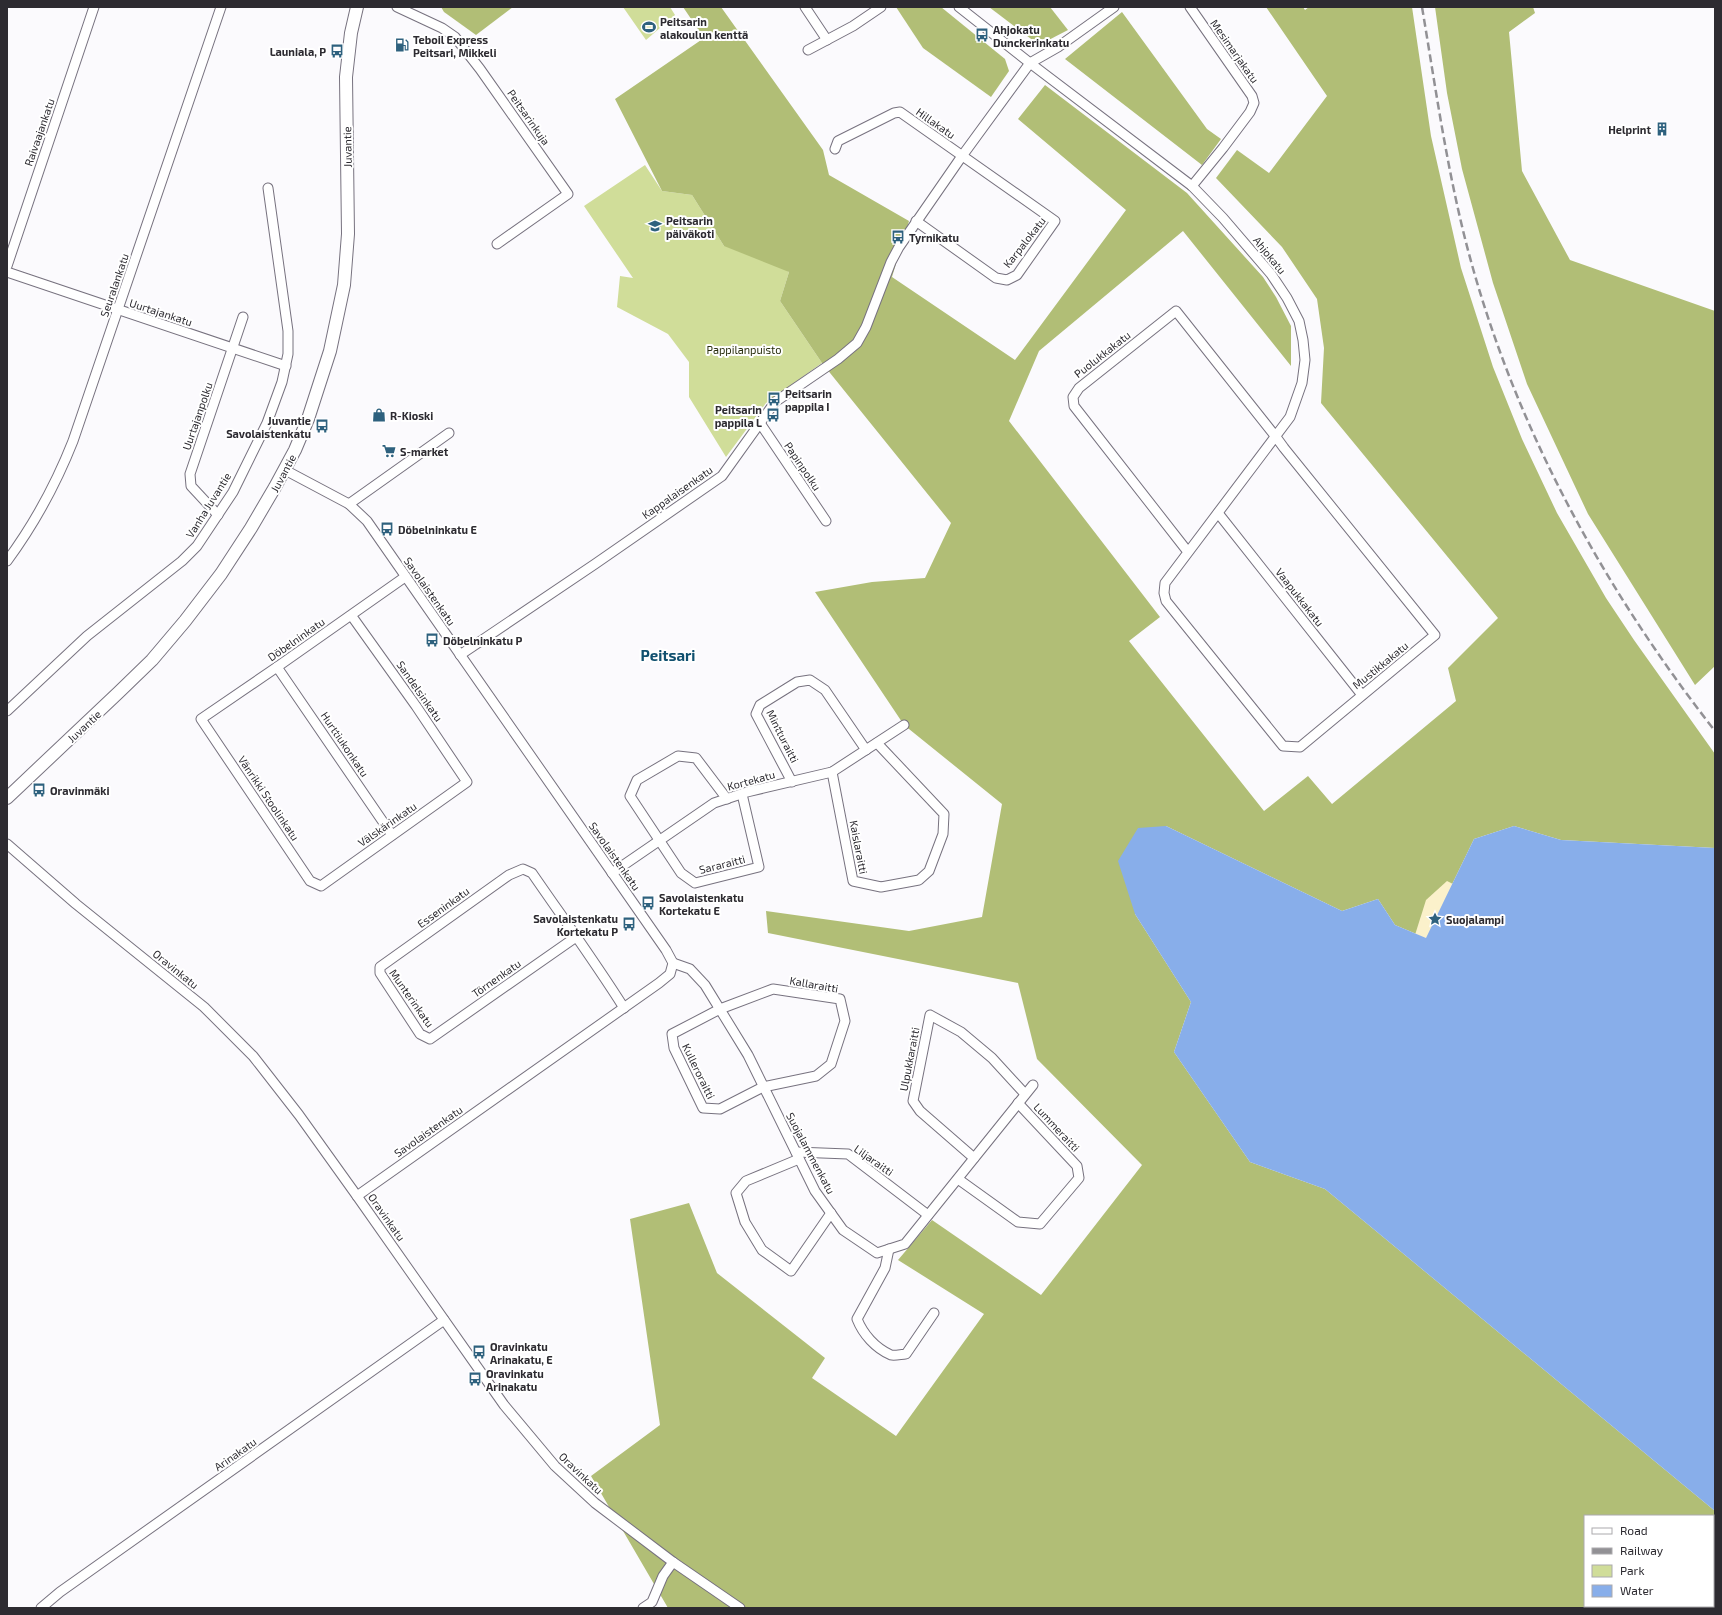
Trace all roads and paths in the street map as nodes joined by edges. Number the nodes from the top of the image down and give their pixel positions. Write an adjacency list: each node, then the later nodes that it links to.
1 (94, 7): 19 (street, Raivaajankatu)
2 (221, 7): 21 (street, Seuralankatu)
3 (357, 7): 28 (main road, Juvantie)
4 (398, 7): 18 (street, Peitsarinkuja)
5 (805, 7): 10 (street)
6 (881, 7): 10 (street)
7 (959, 7): 12 (street, Ahjokatu)
8 (1114, 7): 12 (street)
9 (1190, 7): 15 (street, Mesimarjakatu)
10 (827, 40): 11 (street)
11 (808, 50)
12 (1030, 64): 14 (street); 15 (street, Ahjokatu)
13 (835, 149): 14 (street, Hillakatu)
14 (962, 156): 17 (street); 17 (street, Karpalokatu)
15 (1192, 186): 27 (street, Ahjokatu)
16 (268, 188): 24 (street, Vanha Juvantie)
17 (916, 221): 25 (street, Kappalaisenkatu)
18 (497, 244)
19 (7, 266)
20 (7, 272): 21 (street, Uurtajankatu)
21 (118, 310): 23 (street, Uurtajankatu); 34 (street, Seuralankatu)
22 (243, 317): 23 (street, Uurtajanpolku)
23 (233, 348): 24 (street, Uurtajankatu); 31 (street, Uurtajanpolku)
24 (286, 366): 31 (street, Vanha Juvantie)
25 (760, 423): 32 (street, Papinpolku); 38 (street, Kappalaisenkatu)
26 (449, 433): 29 (street)
27 (1276, 437): 30 (street, Ahjokatu); 33 (street, Puolukkakatu); 40 (street, Mustikkakatu)
28 (284, 470): 29 (street, Savolaistenkatu); 50 (main road, Juvantie)
29 (349, 504): 35 (street, Savolaistenkatu)
30 (1218, 513): 33 (street, Ahjokatu); 40 (street, Vaapukkakatu)
31 (218, 515): 41 (street, Vanha Juvantie)
32 (826, 521)
33 (1188, 552): 36 (street, Ahjokatu)
34 (7, 561)
35 (405, 577): 37 (street, Döbelninkatu); 38 (street, Savolaistenkatu)
36 (1166, 601): 40 (street, Mustikkakatu)
37 (351, 615): 39 (street, Döbelninkatu); 47 (street, Sandelsinkatu)
38 (460, 655): 55 (street, Savolaistenkatu)
39 (278, 667): 42 (street, Döbelninkatu); 52 (street, Hurttiukonkatu)
40 (1362, 695)
41 (7, 711)
42 (201, 719): 56 (street, Vänrikki Stoolinkatu)
43 (904, 725): 44 (street, Kortekatu)
44 (877, 743): 45 (street, Kortekatu); 46 (street, Kaislaraitti)
45 (866, 750): 46 (street, Kortekatu); 48 (street, Mintturaitti)
46 (832, 772): 48 (street, Kortekatu)
47 (467, 782): 52 (street, Välskärinkatu)
48 (792, 782): 49 (street, Kortekatu)
49 (742, 794): 51 (street, Kortekatu); 53 (street, Sararaitti)
50 (7, 798)
51 (727, 799): 53 (street, Kortekatu); 53 (street)
52 (392, 834): 56 (street, Välskärinkatu)
53 (659, 840): 55 (street, Kortekatu)
54 (7, 844): 70 (street, Oravinkatu)
55 (612, 873): 58 (street, Savolaistenkatu)
56 (321, 886)
57 (576, 937): 59 (street, Esseninkatu); 60 (street); 62 (street, Törnenkatu)
58 (673, 963): 60 (street, Savolaistenkatu); 61 (street, Suojalammenkatu)
59 (380, 967): 62 (street, Munterinkatu)
60 (624, 1008): 70 (street, Savolaistenkatu)
61 (720, 1009): 64 (street, Suojalammenkatu); 64 (street, Kulleroraitti); 64 (street, Kallaraitti)
62 (430, 1039)
63 (1033, 1085): 65 (street, Suojalammenkatu)
64 (763, 1086): 67 (street, Suojalammenkatu)
65 (1025, 1094): 66 (street, Suojalammenkatu); 68 (street, Ulpukkaraitti)
66 (1018, 1103): 68 (street, Suojalammenkatu); 69 (street, Lummeraitti)
67 (798, 1156): 71 (street, Suojalammenkatu); 71 (street); 72 (street, Liljaraitti)
68 (974, 1158): 69 (street, Suojalammenkatu)
69 (958, 1179): 72 (street, Suojalammenkatu)
70 (357, 1196): 75 (street, Oravinkatu)
71 (831, 1213): 73 (street, Suojalammenkatu)
72 (928, 1215): 73 (street, Suojalammenkatu)
73 (889, 1249): 74 (street)
74 (934, 1313)
75 (444, 1320): 76 (street, Oravinkatu); 78 (street, Arinakatu)
76 (673, 1562): 77 (street); 80 (street, Oravinkatu)
77 (653, 1605): 79 (street)
78 (42, 1608)
79 (643, 1608)
80 (740, 1608)

